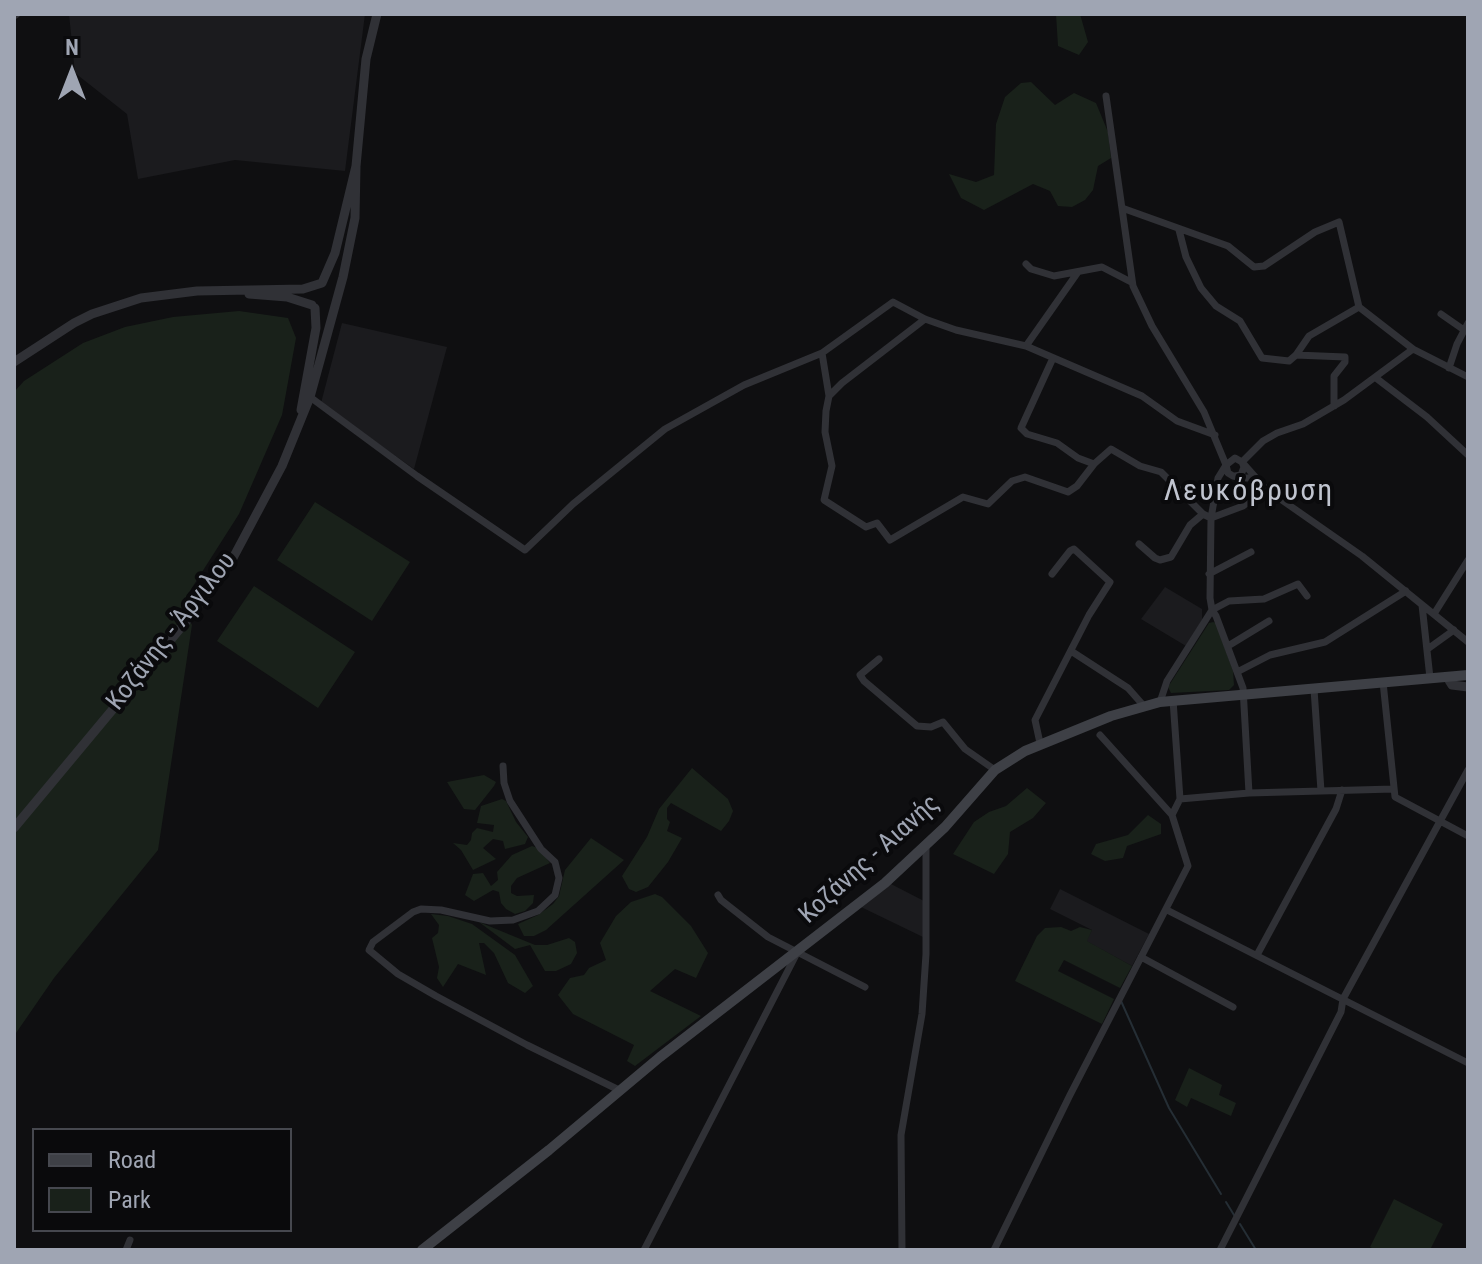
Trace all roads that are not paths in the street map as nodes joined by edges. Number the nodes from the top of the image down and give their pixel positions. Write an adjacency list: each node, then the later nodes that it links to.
1 (377, 14): 3 (street, Κοζάνης - Άργιλου)
2 (1106, 96): 4 (street)
3 (356, 166): 9 (street, Κοζάνης - Άργιλου); 11 (street, Κοζάνης - Άργιλου)
4 (1122, 208): 5 (street); 8 (street)
5 (1179, 230): 13 (street); 20 (street)
6 (1026, 264): 7 (street)
7 (1078, 272): 8 (street); 17 (street)
8 (1131, 282): 30 (street)
9 (319, 284): 10 (street); 11 (street); 12 (street, Κοζάνης - Άργιλου)
10 (230, 290): 12 (street); 22 (street)
11 (336, 300): 12 (street); 27 (street, Κοζάνης - Άργιλου)
12 (314, 306): 29 (street, Κοζάνης - Άργιλου)
13 (1359, 307): 18 (street); 20 (street)
14 (1441, 314): 16 (street)
15 (925, 319): 17 (street); 19 (street); 26 (street)
16 (1466, 326): 23 (street)
17 (1026, 346): 21 (street)
18 (1413, 349): 23 (street); 25 (street)
19 (822, 353): 26 (street); 27 (street)
20 (1296, 355): 28 (street)
21 (1053, 358): 30 (street); 34 (street)
22 (14, 362)
23 (1449, 368): 24 (street)
24 (1468, 377)
25 (1376, 378): 28 (street); 32 (street)
26 (829, 396): 34 (street)
27 (310, 397): 29 (street, Κοζάνης - Άργιλου)
28 (1334, 406): 33 (street)
29 (300, 417): 81 (street, Κοζάνης - Άργιλου)
30 (1215, 435): 31 (street)
31 (1220, 446): 33 (street); 35 (street)
32 (1468, 455)
33 (1240, 460): 35 (street); 37 (street); 38 (street)
34 (1094, 464): 40 (street)
35 (1226, 465): 36 (street); 37 (street)
36 (1221, 473): 37 (street); 40 (street)
37 (1234, 476): 38 (street)
38 (1255, 478): 39 (street)
39 (1266, 489): 40 (street); 46 (street)
40 (1207, 516): 41 (street); 45 (street)
41 (1139, 544)
42 (1251, 552): 45 (street)
43 (1468, 560): 50 (street)
44 (1052, 574): 56 (street)
45 (1209, 574): 49 (street)
46 (1406, 591): 48 (street); 58 (street)
47 (1307, 596): 49 (street)
48 (1422, 605): 50 (street); 55 (street)
49 (1212, 610): 54 (street); 67 (street)
50 (1434, 614): 52 (street)
51 (1269, 621): 54 (street)
52 (1454, 630): 53 (street); 55 (street)
53 (1468, 642)
54 (1228, 646): 58 (street)
55 (1429, 648): 61 (street)
56 (1071, 651): 68 (street); 70 (street)
57 (879, 659): 72 (street)
58 (1239, 671): 65 (street)
59 (1468, 675): 60 (main road, Κοζάνης - Αιανής)
60 (1447, 677): 61 (main road, Κοζάνης - Αιανής); 64 (street)
61 (1430, 678): 62 (main road, Κοζάνης - Αιανής)
62 (1383, 682): 63 (main road, Κοζάνης - Αιανής); 74 (street)
63 (1314, 689): 65 (main road, Κοζάνης - Αιανής); 76 (street)
64 (1466, 689)
65 (1244, 695): 66 (main road, Κοζάνης - Αιανής); 77 (street)
66 (1173, 700): 67 (main road, Κοζάνης - Αιανής); 78 (street)
67 (1160, 702): 68 (main road, Κοζάνης - Αιανής)
68 (1143, 705): 70 (main road, Κοζάνης - Αιανής)
69 (1100, 735): 79 (street)
70 (1040, 743): 72 (main road, Κοζάνης - Αιανής)
71 (503, 766): 93 (street)
72 (995, 770): 83 (main road, Κοζάνης - Αιανής)
73 (1468, 770): 80 (street)
74 (1393, 789): 75 (street); 80 (street)
75 (1342, 790): 76 (street); 87 (street)
76 (1321, 791): 77 (street)
77 (1249, 793): 78 (street)
78 (1180, 799): 79 (street)
79 (1172, 815): 85 (street)
80 (1441, 822): 82 (street); 90 (street)
81 (14, 828)
82 (1468, 836)
83 (926, 846): 86 (main road, Κοζάνης - Αιανής); 98 (street)
84 (718, 895): 86 (street)
85 (1167, 910): 87 (street); 88 (street)
86 (797, 953): 89 (street); 93 (main road, Κοζάνης - Αιανής); 97 (street)
87 (1257, 955): 90 (street)
88 (1141, 957): 91 (street); 99 (street)
89 (865, 987)
90 (1343, 999): 92 (street); 100 (street)
91 (1233, 1007)
92 (1468, 1063)
93 (621, 1091): 96 (main road, Κοζάνης - Αιανής)
94 (130, 1240): 95 (street)
95 (126, 1250)
96 (422, 1250)
97 (644, 1250)
98 (902, 1250)
99 (994, 1250)
100 (1220, 1250)

